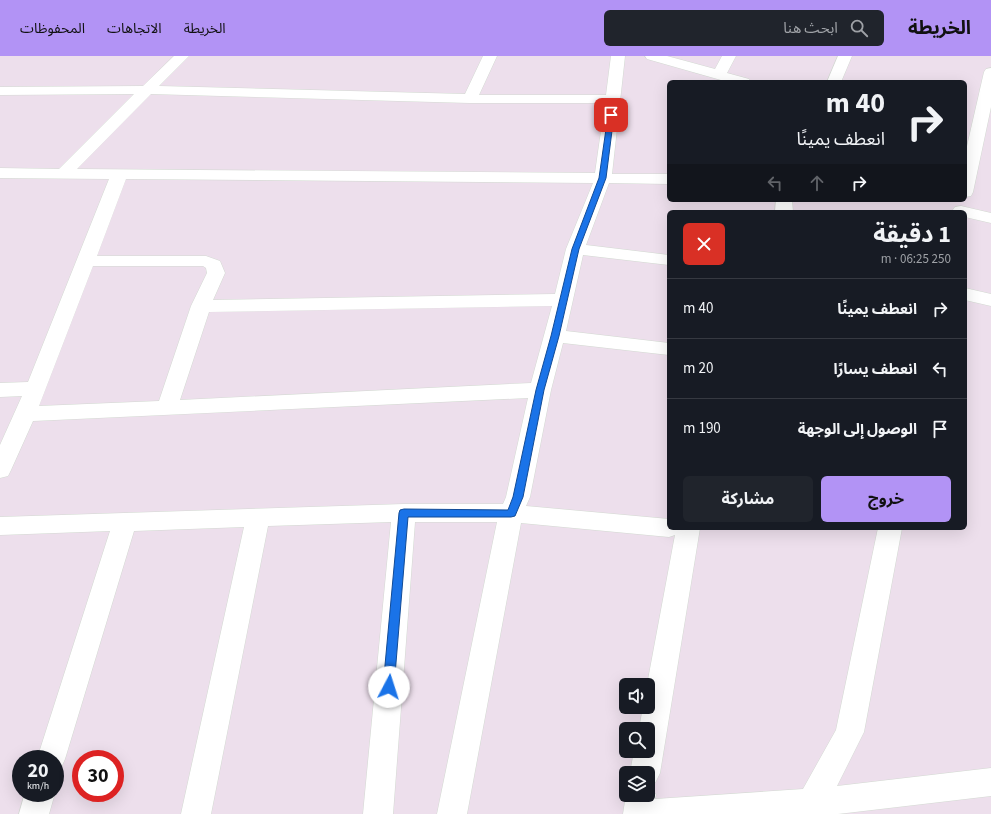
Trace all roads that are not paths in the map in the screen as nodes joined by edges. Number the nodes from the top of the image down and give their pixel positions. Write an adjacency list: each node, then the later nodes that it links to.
1 (182, 56): 11 (street)
2 (490, 56): 13 (street)
3 (618, 56): 14 (street)
4 (652, 56): 8 (street)
5 (729, 56): 8 (street)
6 (846, 56): 10 (street)
7 (991, 72): 15 (street)
8 (719, 74): 9 (street)
9 (735, 80)
10 (835, 80)
11 (147, 90): 12 (street); 13 (street); 16 (street)
12 (0, 91)
13 (470, 99): 14 (street)
14 (613, 99): 19 (street)
15 (977, 142): 21 (street)
16 (64, 173): 17 (street); 18 (street)
17 (120, 173): 19 (street); 26 (street)
18 (0, 174)
19 (603, 178): 20 (street); 24 (street)
20 (667, 179)
21 (967, 185)
22 (967, 200): 23 (street)
23 (991, 218)
24 (575, 249): 25 (street); 28 (street)
25 (667, 260)
26 (86, 261): 30 (street); 33 (street)
27 (967, 294): 29 (street)
28 (563, 300): 30 (street); 31 (street)
29 (991, 300)
30 (201, 306): 36 (street)
31 (555, 336): 32 (street); 35 (street)
32 (667, 349)
33 (36, 389): 34 (street); 37 (street)
34 (0, 390)
35 (540, 390): 36 (street); 40 (street)
36 (168, 408): 37 (street)
37 (25, 414): 38 (street)
38 (0, 470)
39 (404, 513): 40 (street); 41 (street); 55 (street)
40 (511, 513): 44 (street); 56 (street)
41 (258, 518): 42 (street); 54 (street)
42 (125, 522): 43 (street); 47 (street)
43 (0, 526)
44 (667, 527)
45 (679, 530): 48 (street)
46 (890, 530): 52 (street)
47 (54, 750)
48 (646, 766)
49 (991, 782): 52 (street)
50 (37, 802): 53 (street)
51 (640, 802): 57 (street)
52 (810, 808): 58 (street)
53 (34, 814)
54 (196, 814)
55 (378, 814)
56 (452, 814)
57 (638, 814)
58 (650, 814)

